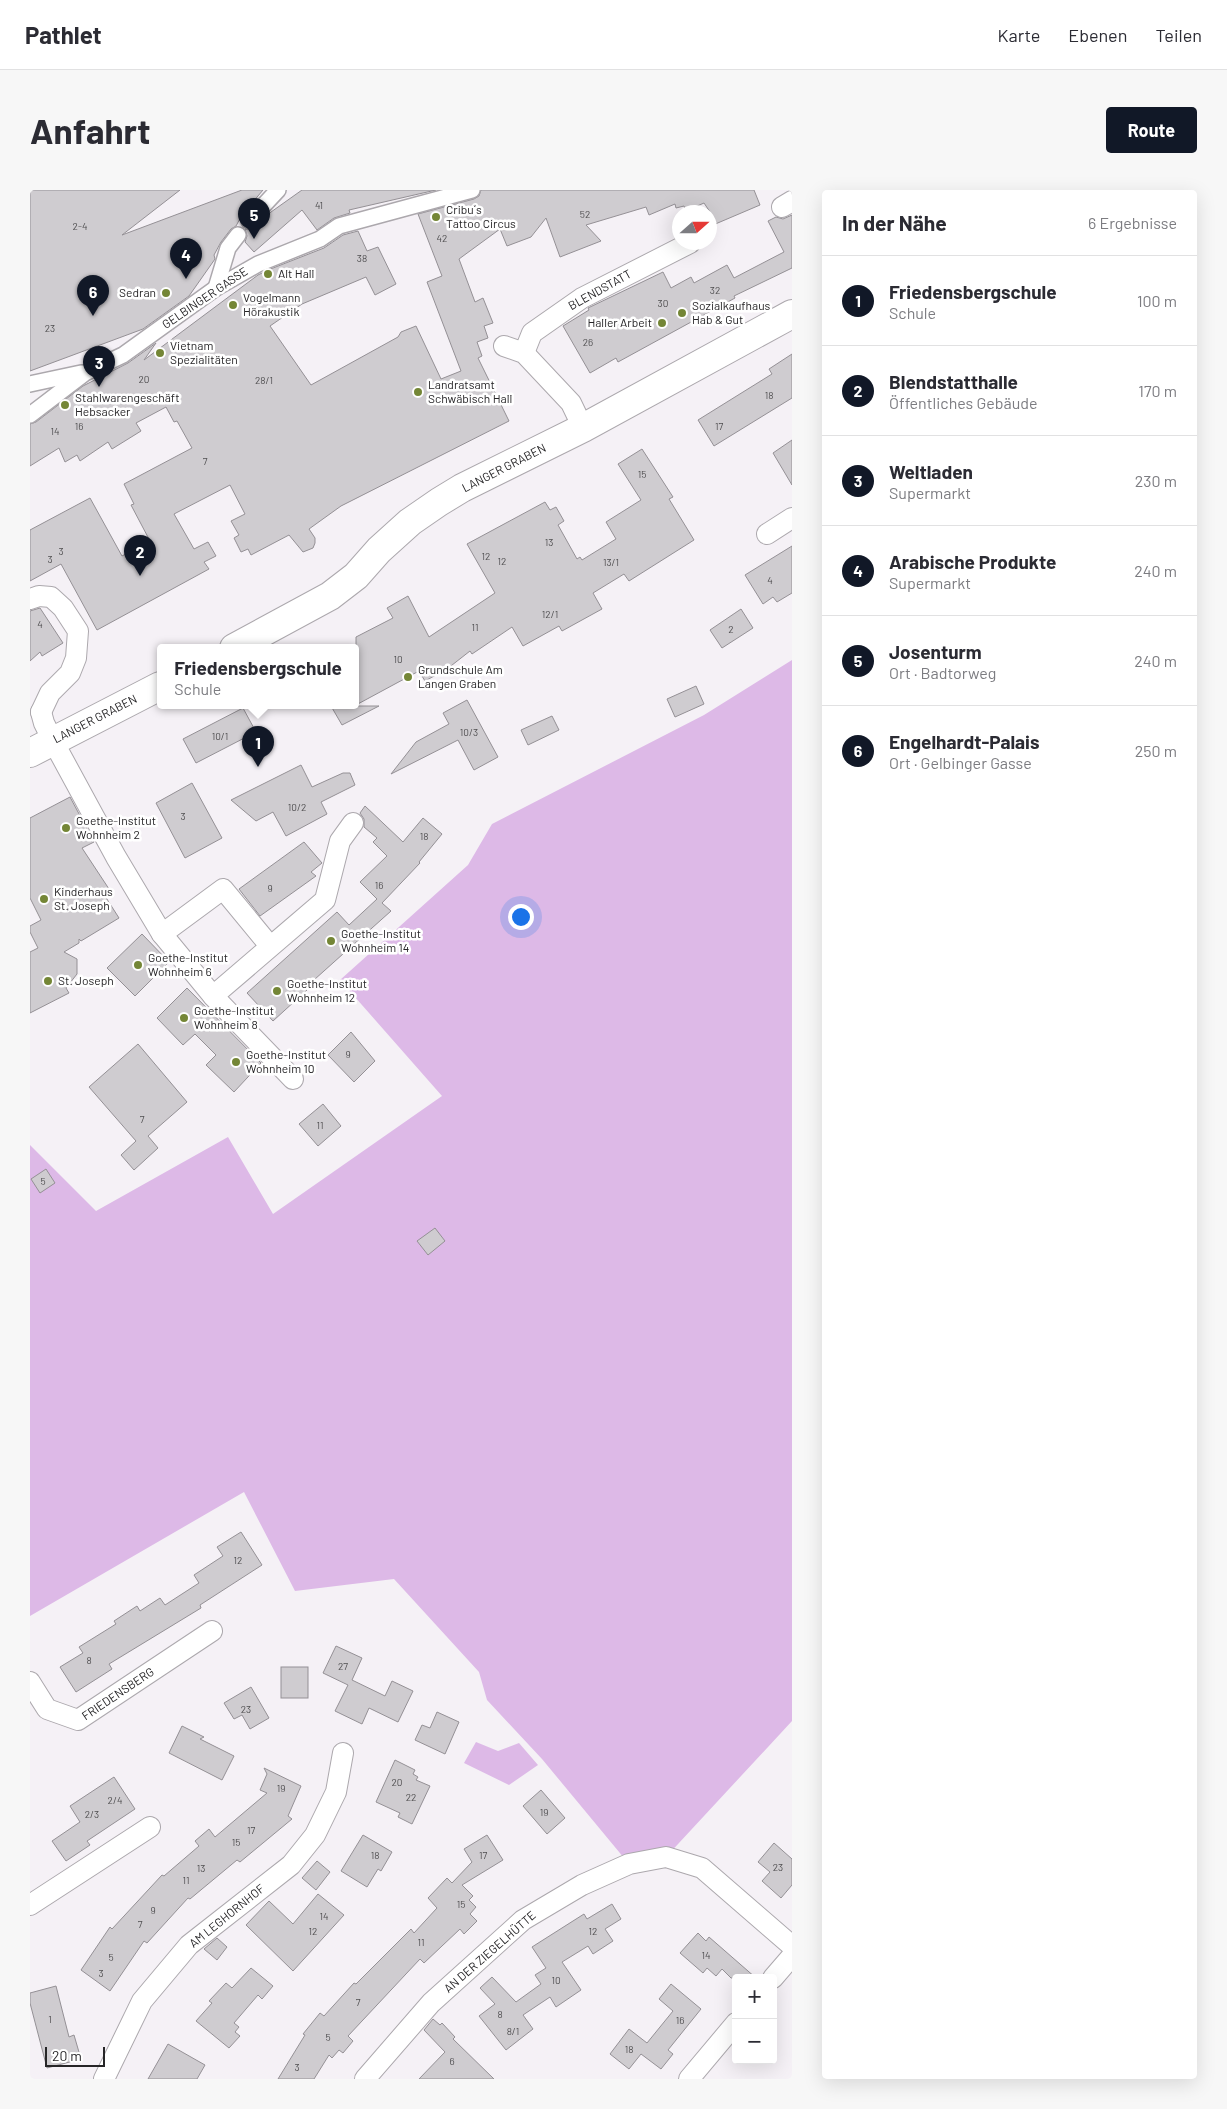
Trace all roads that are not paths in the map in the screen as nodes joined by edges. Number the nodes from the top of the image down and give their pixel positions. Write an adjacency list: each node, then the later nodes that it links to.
1 (278, 190): 3 (street)
2 (472, 190): 6 (street, GELBINGER GASSE)
3 (249, 220)
4 (238, 235): 6 (street)
5 (676, 250): 9 (street, BLENDSTATT)
6 (216, 288): 10 (street, GELBINGER GASSE)
7 (792, 314): 13 (main road, LANGER GRABEN)
8 (504, 346): 9 (street)
9 (524, 353): 13 (street)
10 (85, 373): 11 (street, GELBINGER GASSE); 12 (street, GELBINGER GASSE)
11 (30, 384)
12 (30, 415)
13 (583, 428): 17 (main road, LANGER GRABEN)
14 (792, 518): 15 (street)
15 (767, 534)
16 (30, 599): 19 (street)
17 (241, 644)
18 (157, 688): 20 (main road, LANGER GRABEN)
19 (36, 712): 20 (street)
20 (42, 747): 22 (street)
21 (353, 823): 23 (street)
22 (162, 934): 23 (street); 24 (street)
23 (270, 946): 24 (street)
24 (213, 996): 25 (street)
25 (293, 1079)
26 (212, 1631): 27 (street, FRIEDENSBERG)
27 (30, 1682)
28 (343, 1753): 35 (street, AM LEGHORNHOF)
29 (150, 1827): 30 (street)
30 (30, 1905)
31 (792, 1946): 36 (street, AN DER ZIEGELHÜTTE)
32 (792, 1956): 33 (street)
33 (776, 1974)
34 (732, 2028): 37 (street)
35 (104, 2079)
36 (365, 2079)
37 (689, 2079)

